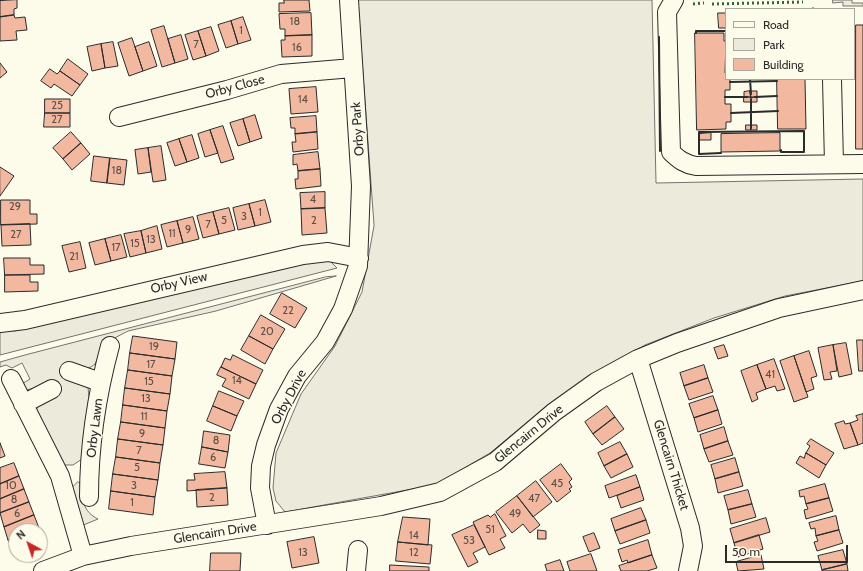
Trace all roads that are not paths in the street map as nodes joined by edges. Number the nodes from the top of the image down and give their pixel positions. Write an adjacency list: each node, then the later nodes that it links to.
1 (349, 0): 3 (street, Orby Park)
2 (674, 0): 6 (street)
3 (353, 68): 5 (street, Orby Close); 8 (street, Orby Park)
4 (832, 80): 6 (street)
5 (119, 117)
6 (834, 164): 7 (street)
7 (863, 164)
8 (358, 258): 10 (street, Orby View); 21 (street, Orby Drive)
9 (863, 290): 12 (street, Glencairn Drive)
10 (0, 323)
11 (110, 346): 15 (street, Orby Lawn)
12 (638, 359): 21 (street, Glencairn Drive); 26 (street, Glencairn Thicket)
13 (69, 371): 15 (street, Orby Lawn)
14 (11, 379): 17 (street)
15 (100, 382): 18 (street, Orby Lawn)
16 (52, 389): 17 (street)
17 (23, 404): 19 (street)
18 (89, 474): 19 (street, Orby Lawn); 20 (street, Orby Lawn)
19 (60, 476): 23 (street)
20 (89, 496)
21 (267, 525): 23 (street, Glencairn Drive)
22 (358, 550): 25 (street)
23 (84, 556): 24 (street, Glencairn Drive)
24 (43, 571)
25 (356, 571)
26 (688, 571)

